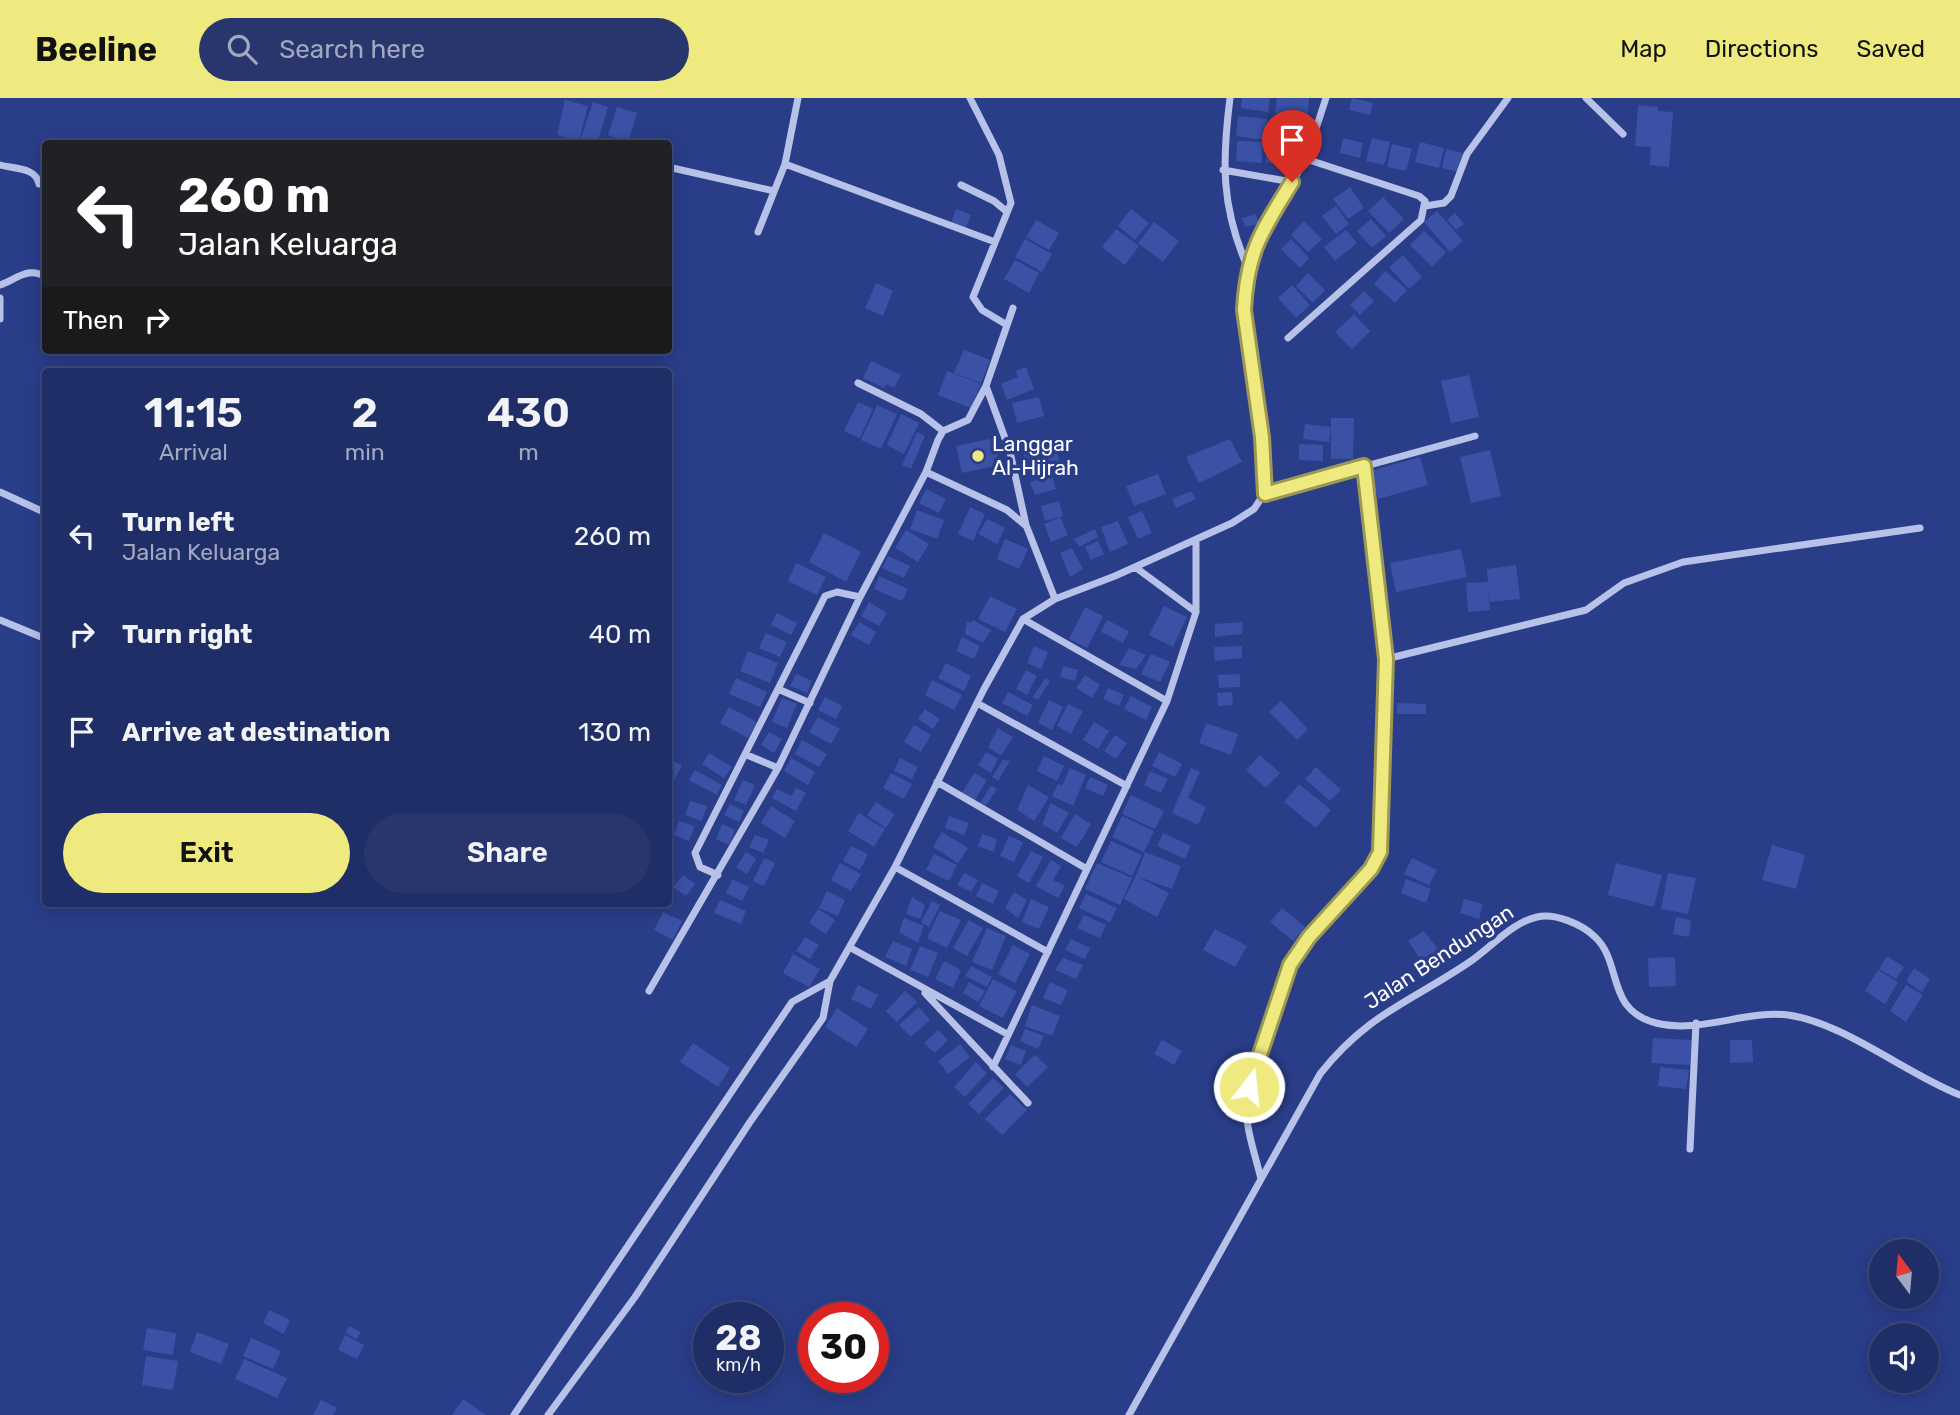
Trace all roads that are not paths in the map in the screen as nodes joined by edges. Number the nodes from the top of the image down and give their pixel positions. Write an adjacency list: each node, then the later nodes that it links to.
1 (798, 98): 9 (street)
2 (970, 98): 18 (street)
3 (1230, 98): 12 (street)
4 (1326, 98): 8 (street)
5 (1508, 98): 17 (street)
6 (1586, 98): 7 (street)
7 (1623, 134)
8 (1306, 159): 13 (street); 17 (street)
9 (785, 164): 16 (street); 20 (street)
10 (0, 165): 14 (street)
11 (672, 168): 16 (street)
12 (1223, 170): 13 (street); 21 (street)
13 (1292, 182): 21 (street)
14 (39, 184)
15 (961, 185): 18 (street)
16 (774, 191): 19 (street)
17 (1425, 206): 28 (street)
18 (1006, 211): 20 (street)
19 (758, 232)
20 (995, 242): 27 (street)
21 (1248, 267): 36 (street)
22 (42, 275): 23 (street)
23 (0, 285)
24 (0, 298): 26 (street)
25 (1013, 308): 27 (street)
26 (0, 319)
27 (1007, 325): 30 (street)
28 (1289, 338)
29 (858, 383): 31 (street)
30 (986, 386): 31 (street); 38 (street)
31 (943, 431): 34 (street)
32 (1475, 436): 33 (street)
33 (1364, 466): 36 (street); 48 (street)
34 (926, 472): 38 (street); 42 (street)
35 (0, 492): 37 (street)
36 (1265, 494): 40 (street)
37 (42, 511)
38 (1026, 525): 43 (street)
39 (1920, 528): 48 (street)
40 (1196, 540): 41 (street); 44 (street)
41 (1135, 567): 43 (street); 44 (street)
42 (860, 597): 49 (street); 51 (street)
43 (1055, 599): 46 (street)
44 (1196, 612): 50 (street)
45 (0, 620): 47 (street)
46 (1023, 620): 50 (street); 52 (street)
47 (42, 637)
48 (1386, 659): 71 (street)
49 (778, 689): 51 (street); 53 (street)
50 (1167, 701): 56 (street)
51 (810, 703): 54 (street)
52 (977, 703): 55 (street); 56 (street)
53 (747, 755): 54 (street); 59 (street)
54 (778, 768): 59 (street)
55 (937, 782): 57 (street); 58 (street)
56 (1127, 786): 58 (street)
57 (895, 867): 60 (street); 61 (street)
58 (1087, 869): 61 (street)
59 (718, 875): 64 (street)
60 (851, 948): 62 (street); 63 (street)
61 (1048, 953): 66 (street)
62 (830, 981): 72 (street); 73 (street)
63 (922, 989): 66 (street); 67 (street)
64 (649, 991)
65 (1696, 1023): 68 (street, Jalan Bendungan); 70 (street); 71 (street, Jalan Bendungan)
66 (1007, 1034): 67 (street)
67 (993, 1067): 69 (street)
68 (1959, 1095)
69 (1028, 1103)
70 (1690, 1149)
71 (1261, 1179): 74 (street, Jalan Bendungan)
72 (514, 1415)
73 (548, 1415)
74 (1129, 1415)

